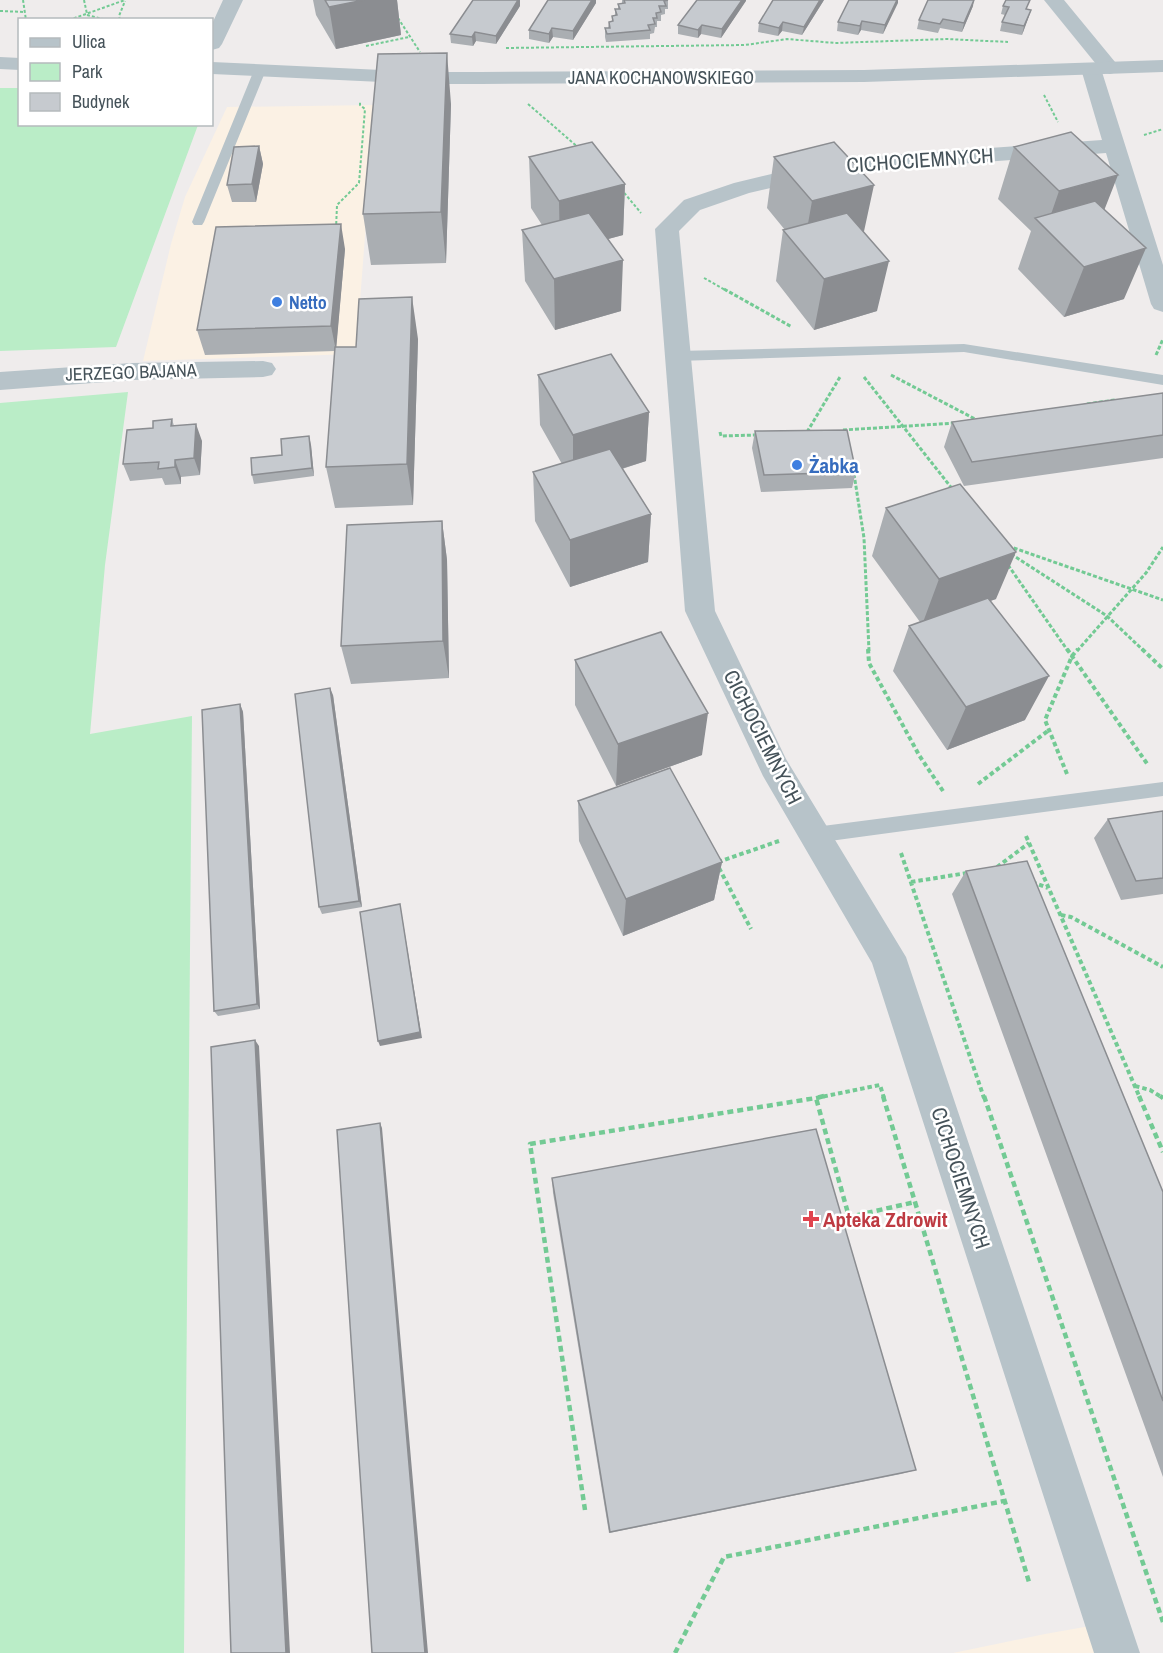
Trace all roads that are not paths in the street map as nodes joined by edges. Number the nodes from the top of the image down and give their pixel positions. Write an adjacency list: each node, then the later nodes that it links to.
1 (233, 0): 3 (street)
2 (1054, 0): 8 (street)
3 (213, 42)
4 (0, 63): 5 (street)
5 (18, 64)
6 (1163, 66): 8 (street, JANA KOCHANOWSKIEGO)
7 (213, 68): 9 (street, JANA KOCHANOWSKIEGO)
8 (1101, 68): 9 (street, JANA KOCHANOWSKIEGO); 10 (street)
9 (260, 70): 11 (lane)
10 (1125, 142): 12 (street); 13 (street, CICHOCIEMNYCH)
11 (198, 222)
12 (1163, 304)
13 (678, 356): 15 (lane); 18 (street, CICHOCIEMNYCH)
14 (263, 369): 16 (street, JERZEGO BAJANA)
15 (1163, 380)
16 (0, 381)
17 (1162, 789): 18 (lane)
18 (800, 837): 19 (street, CICHOCIEMNYCH)
19 (1112, 1638)

